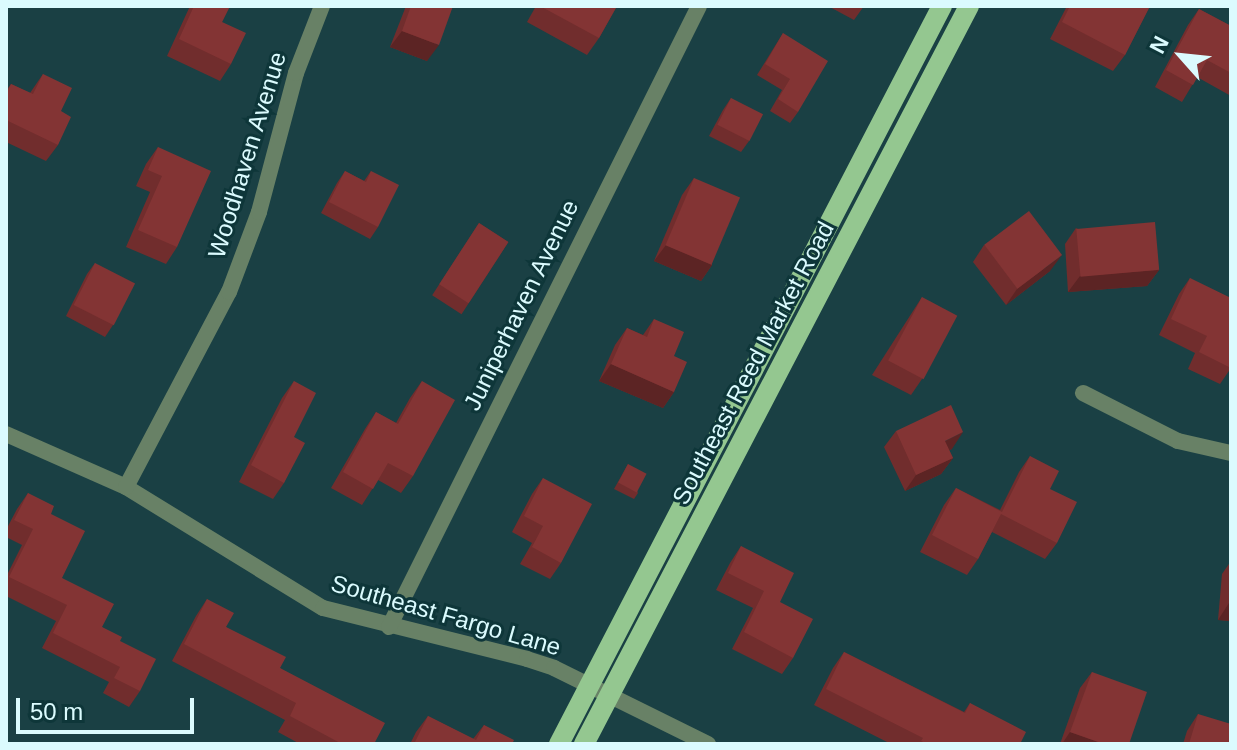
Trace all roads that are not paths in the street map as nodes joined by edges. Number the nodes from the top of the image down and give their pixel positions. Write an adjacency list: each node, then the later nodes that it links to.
1 (322, 6): 8 (street, Woodhaven Avenue)
2 (699, 6): 9 (street, Juniperhaven Avenue)
3 (942, 6): 10 (main road, Southeast Reed Market Road)
4 (969, 6): 11 (main road, Southeast Reed Market Road)
5 (1083, 393): 7 (street)
6 (6, 434): 8 (street, Southeast Fargo Lane)
7 (1231, 453)
8 (126, 487): 9 (street, Southeast Fargo Lane)
9 (389, 627): 10 (street, Southeast Fargo Lane)
10 (589, 685): 11 (street, Southeast Fargo Lane); 12 (main road, Southeast Reed Market Road)
11 (609, 695): 13 (main road, Southeast Reed Market Road); 14 (street, Southeast Fargo Lane)
12 (559, 744)
13 (584, 744)
14 (708, 744)

